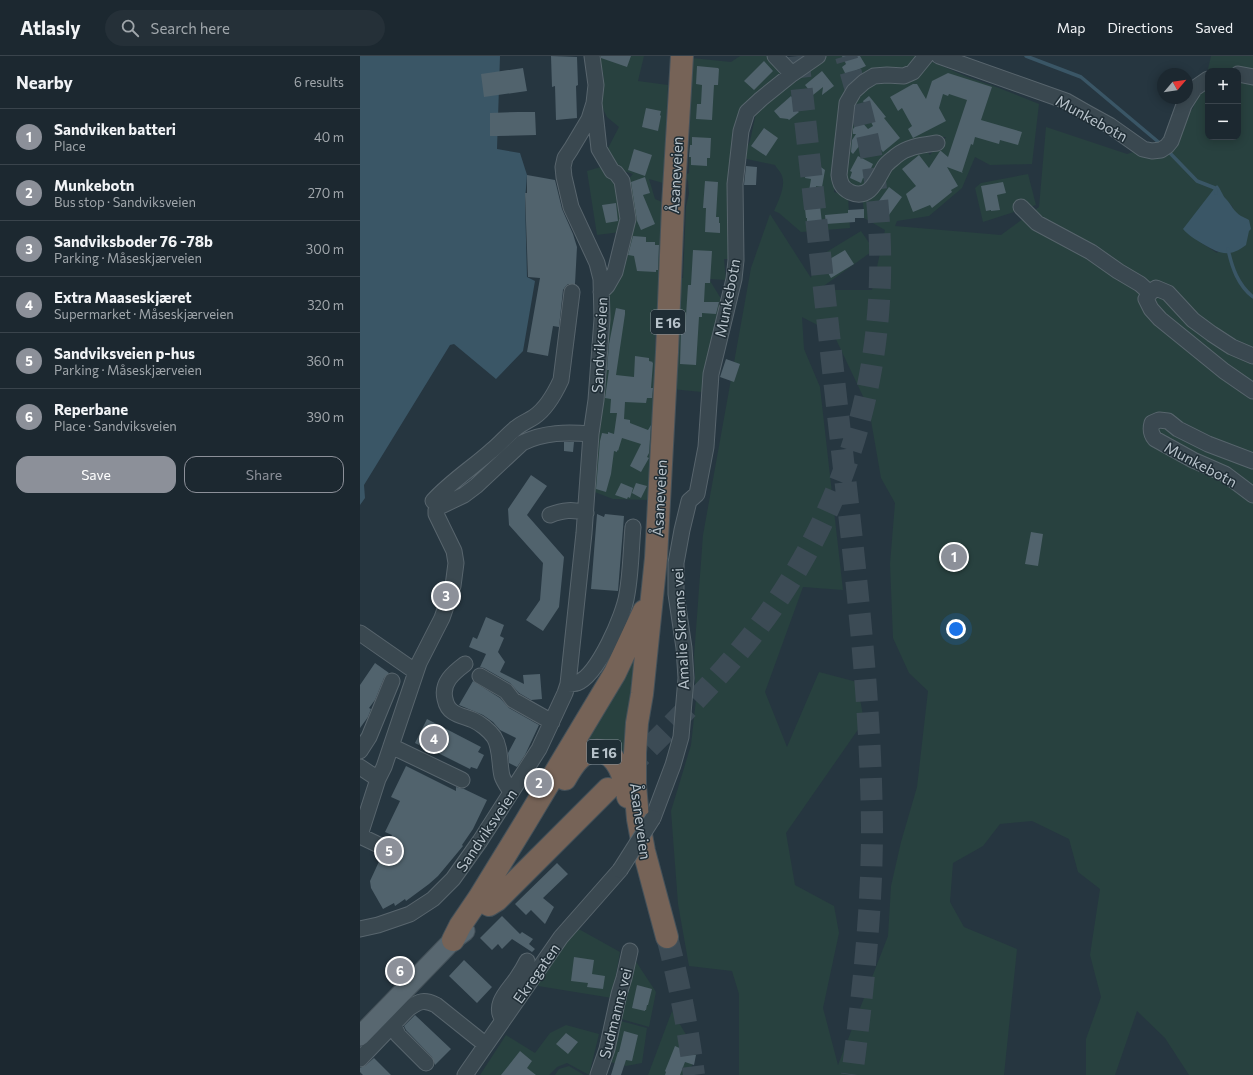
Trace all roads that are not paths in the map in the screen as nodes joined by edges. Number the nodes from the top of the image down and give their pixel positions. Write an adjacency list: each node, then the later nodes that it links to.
1 (592, 56): 11 (street, Sandviksveien)
2 (682, 56): 27 (highway, Åsaneveien / E 16)
3 (775, 56): 7 (street)
4 (818, 56): 7 (street, Munkebotn)
5 (926, 56): 12 (street)
6 (938, 56): 10 (street, Munkebotn)
7 (792, 74): 21 (street, Munkebotn)
8 (1241, 75): 9 (street)
9 (1253, 77)
10 (1205, 81)
11 (594, 103): 15 (street); 15 (street, Sandviksveien)
12 (937, 143)
13 (1021, 207): 16 (street)
14 (572, 292): 23 (street)
15 (601, 292): 19 (street, Sandviksveien)
16 (1150, 293): 17 (street); 18 (street)
17 (1253, 356)
18 (1253, 391)
19 (591, 434): 23 (street); 24 (street, Sandviksveien)
20 (1253, 461): 22 (street, Munkebotn)
21 (697, 494): 45 (street, Amalie Skrams vei, bridge)
22 (1253, 495)
23 (438, 510): 30 (street)
24 (586, 513): 25 (street); 33 (street, Sandviksveien)
25 (550, 514)
26 (633, 527): 33 (street)
27 (653, 589): 44 (highway, Åsaneveien / E 16); 47 (highway, E 16)
28 (360, 633): 30 (street)
29 (465, 664): 41 (street)
30 (416, 672): 35 (street)
31 (480, 676): 34 (street)
32 (392, 681): 36 (street)
33 (568, 684): 34 (street, Sandviksveien)
34 (552, 722): 41 (street, Sandviksveien)
35 (391, 746): 38 (street); 39 (street)
36 (360, 751)
37 (360, 767): 38 (street)
38 (378, 779): 42 (street)
39 (462, 780)
40 (608, 789): 44 (highway)
41 (511, 792): 46 (street, Sandviksveien)
42 (360, 835): 43 (street)
43 (381, 846)
44 (489, 906): 47 (main road)
45 (570, 926): 50 (street, Ekregaten)
46 (360, 929)
47 (453, 940): 52 (main road)
48 (630, 951): 57 (street, Sudmanns vei)
49 (527, 961): 50 (street)
50 (503, 1020): 53 (street)
51 (393, 1025): 53 (street); 54 (street); 55 (street)
52 (360, 1036)
53 (486, 1045): 56 (street)
54 (360, 1059)
55 (426, 1063)
56 (465, 1075)
57 (598, 1075)

